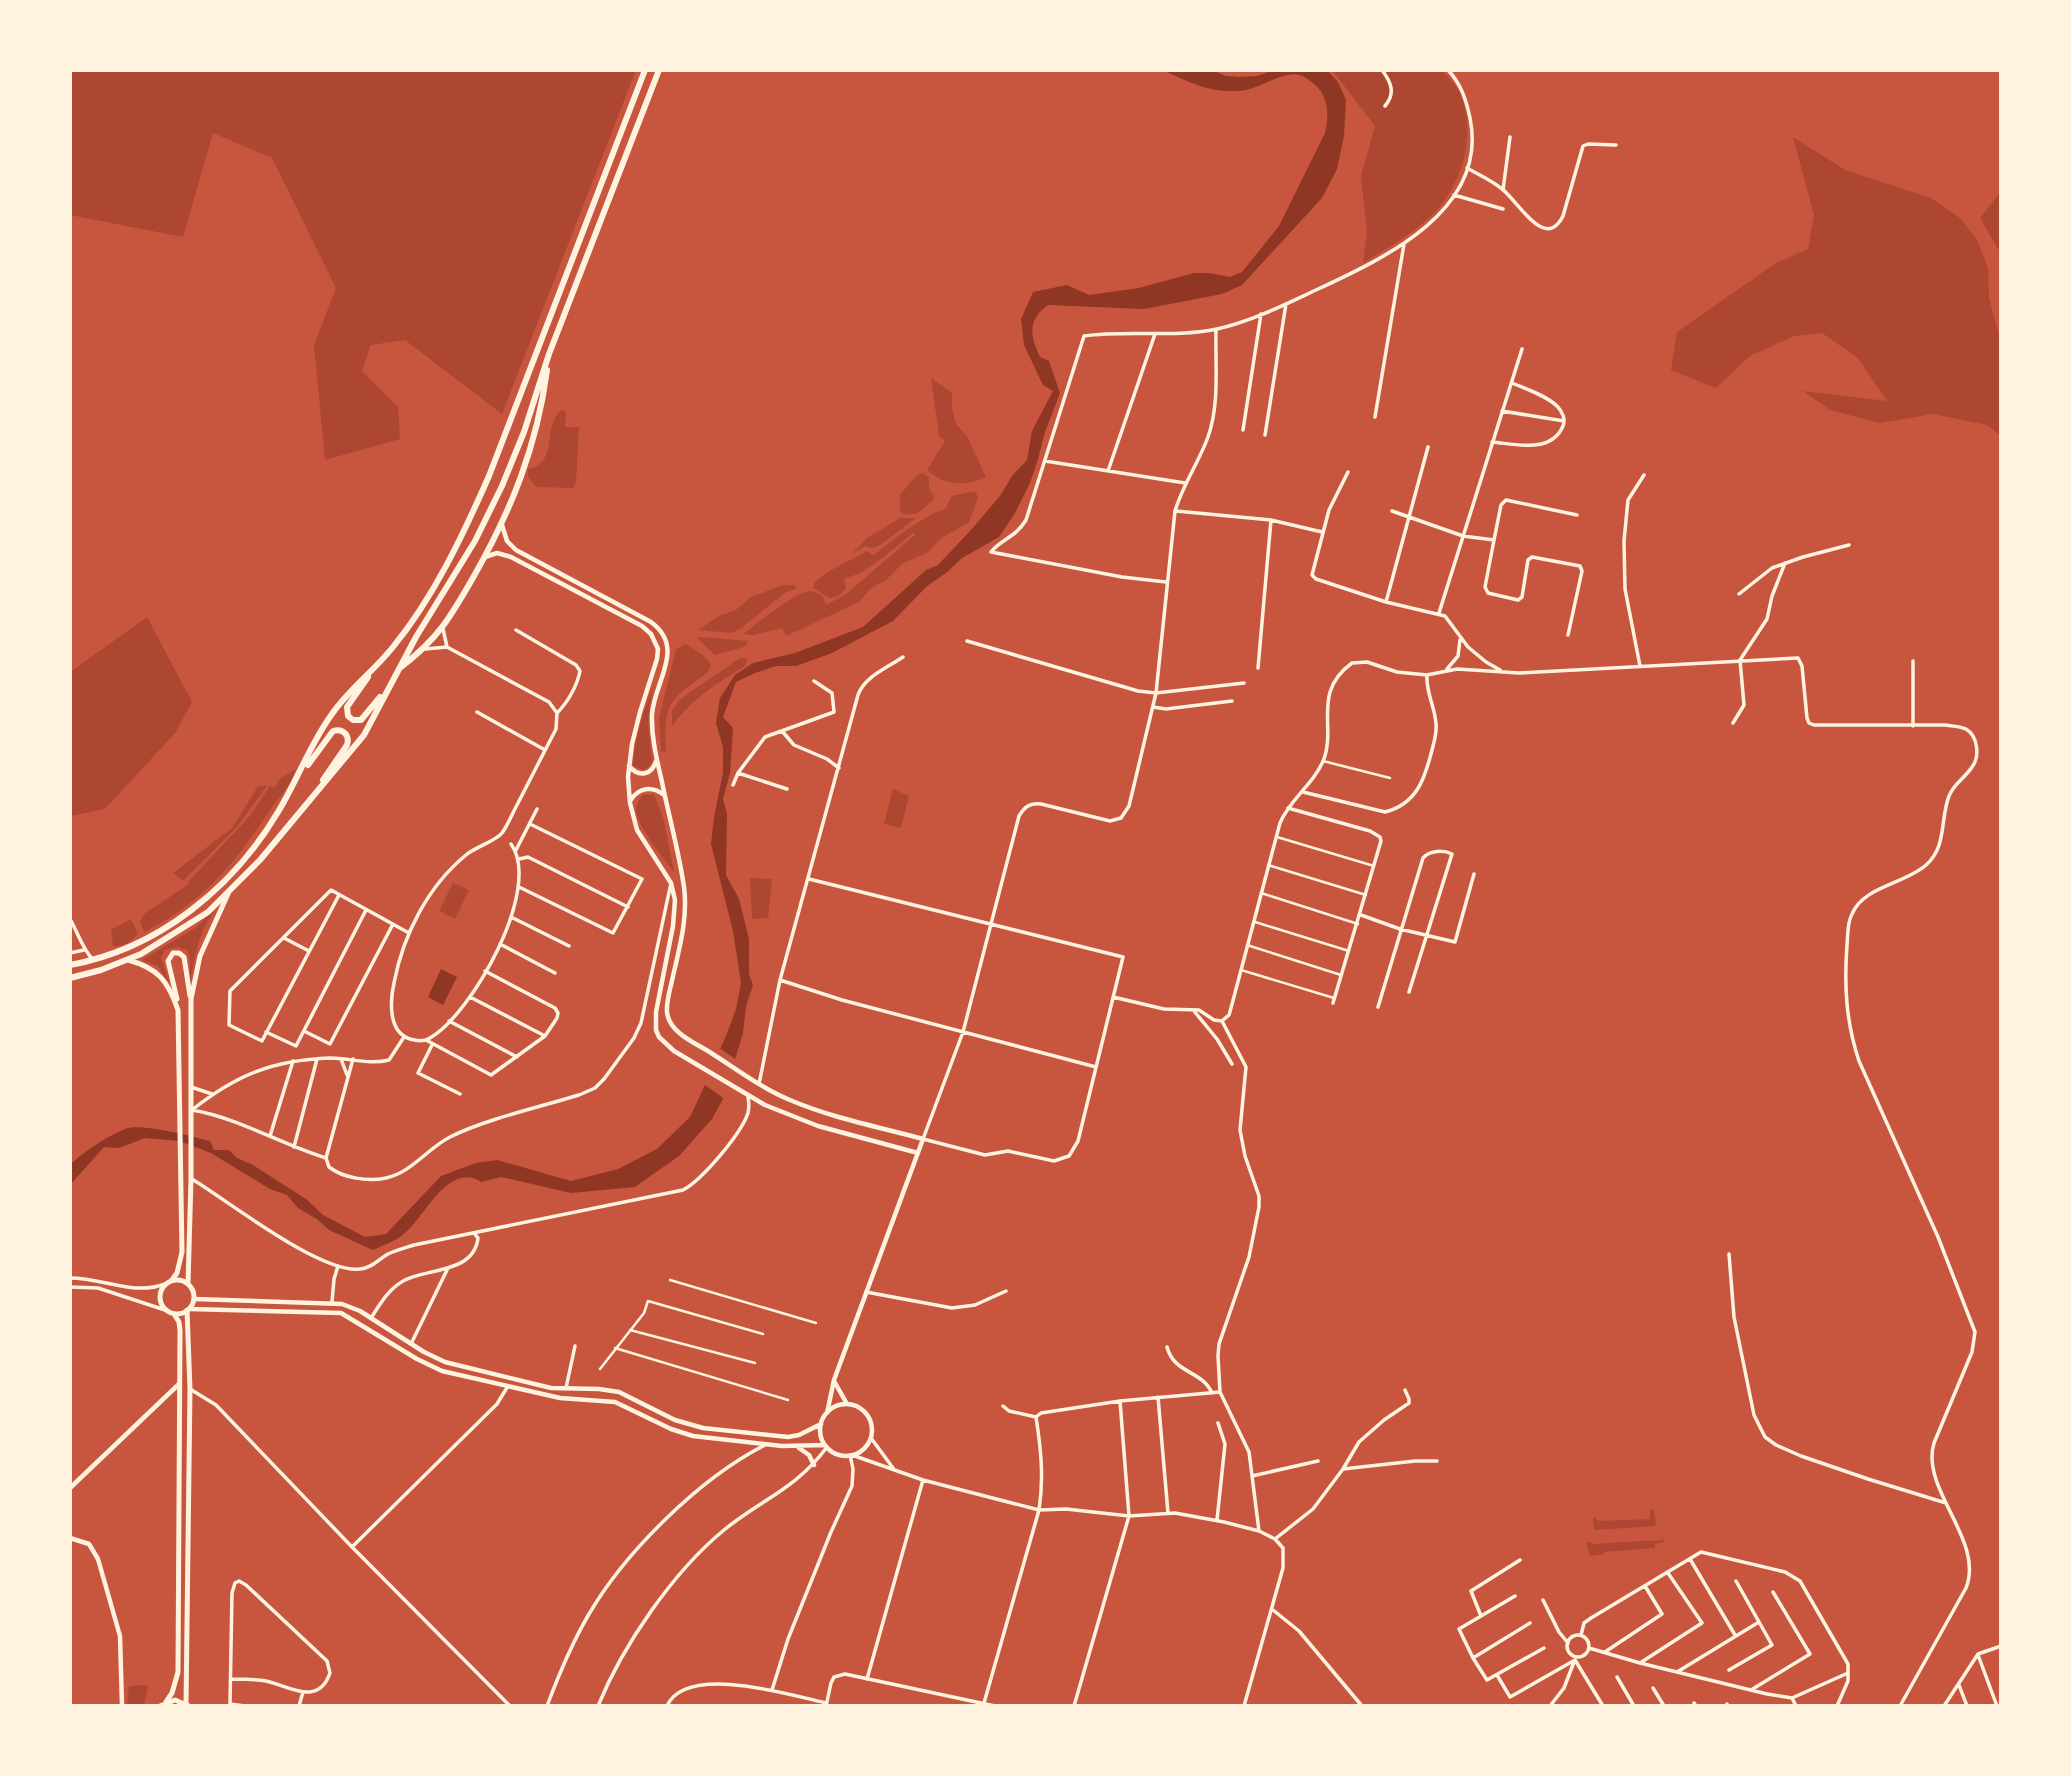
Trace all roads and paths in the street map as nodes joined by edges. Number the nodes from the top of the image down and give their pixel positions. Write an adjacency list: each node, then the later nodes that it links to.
1 (645, 70): 58 (highway)
2 (659, 70): 18 (highway)
3 (1382, 70): 5 (street)
4 (1448, 70): 8 (street)
5 (1385, 106)
6 (1510, 137): 9 (street)
7 (1616, 145): 9 (street)
8 (1467, 169): 9 (street); 10 (street)
9 (1503, 190)
10 (1454, 195): 11 (street); 12 (street)
11 (1503, 209)
12 (1404, 244): 13 (street); 21 (street)
13 (1286, 304): 14 (street); 24 (street)
14 (1261, 314): 15 (street); 23 (street)
15 (1216, 329): 16 (street); 31 (street)
16 (1155, 334): 27 (street); 28 (street)
17 (1522, 349): 19 (street)
18 (549, 354): 37 (highway); 62 (highway)
19 (1511, 382): 20 (street); 22 (street)
20 (1502, 411): 22 (street); 25 (street)
21 (1375, 417)
22 (1564, 421): 25 (street)
23 (1242, 430)
24 (1265, 435)
25 (1492, 442): 39 (street)
26 (1428, 447): 35 (street)
27 (1044, 460): 28 (street); 44 (street)
28 (1108, 471): 31 (street)
29 (1349, 472): 38 (street)
30 (1644, 475): 59 (street)
31 (1185, 483): 32 (street)
32 (1175, 511): 36 (street); 44 (street)
33 (1392, 511): 35 (street)
34 (1577, 515): 40 (street)
35 (1409, 517): 39 (street); 46 (street)
36 (1270, 520): 38 (street); 60 (street)
37 (502, 526): 42 (highway); 77 (street)
38 (1322, 532): 46 (street)
39 (1463, 536): 40 (street); 47 (street)
40 (1494, 540): 50 (street)
41 (1849, 545): 43 (street)
42 (485, 557): 48 (highway); 79 (street)
43 (1785, 563): 45 (street); 56 (street)
44 (1166, 582): 68 (street)
45 (1739, 594)
46 (1386, 602): 47 (street)
47 (1439, 613): 51 (street)
48 (445, 625): 53 (street); 54 (highway)
49 (516, 630): 72 (street)
50 (1568, 635)
51 (1459, 638): 61 (street); 63 (street)
52 (967, 641): 68 (street)
53 (447, 647): 54 (street); 72 (street)
54 (424, 649): 62 (highway)
55 (903, 657): 80 (street)
56 (1740, 660): 59 (street); 73 (street); 74 (street)
57 (1913, 661): 74 (street)
58 (373, 666): 65 (highway); 83 (highway)
59 (1640, 666): 63 (street)
60 (1258, 667)
61 (1447, 669): 63 (street); 64 (street)
62 (397, 670): 65 (highway)
63 (1503, 672)
64 (1427, 675): 78 (street); 86 (street)
65 (393, 680): 87 (highway)
66 (814, 681): 75 (street)
67 (1244, 683): 68 (street)
68 (1156, 693): 70 (street)
69 (1231, 701): 70 (street)
70 (1153, 707): 114 (street)
71 (477, 712): 76 (street)
72 (558, 713): 76 (street)
73 (1733, 723)
74 (1913, 726): 229 (street)
75 (782, 731): 80 (street); 81 (street)
76 (545, 750): 117 (street)
77 (657, 760): 79 (street); 88 (street)
78 (1323, 761): 82 (street); 86 (street)
79 (629, 766): 89 (street)
80 (839, 768): 100 (street)
81 (738, 773): 84 (street); 85 (street)
82 (1390, 778)
83 (296, 781): 87 (highway); 128 (highway)
84 (733, 785)
85 (787, 789)
86 (1303, 792): 91 (street)
87 (315, 794): 104 (highway)
88 (664, 795): 89 (street); 161 (street)
89 (629, 803): 101 (street)
90 (537, 808): 92 (street)
91 (1288, 808): 93 (street); 98 (street)
92 (530, 824): 95 (street); 107 (street)
93 (1277, 837): 97 (street); 98 (street)
94 (512, 844): 95 (street)
95 (516, 850): 96 (street)
96 (519, 859): 102 (street); 107 (street)
97 (1268, 865): 103 (street); 106 (street)
98 (1375, 866): 106 (street)
99 (1474, 874): 118 (street)
100 (809, 879): 114 (street); 135 (street)
101 (671, 883): 165 (street); 171 (street)
102 (519, 887): 107 (street); 110 (street)
103 (1261, 892): 112 (street); 115 (street)
104 (228, 894): 127 (highway); 139 (main road)
105 (339, 895): 108 (street); 119 (street); 124 (street)
106 (1367, 895): 109 (street)
107 (628, 907)
108 (366, 910): 113 (street); 146 (street)
109 (1361, 915): 115 (street); 116 (street)
110 (511, 916): 120 (street); 122 (street)
111 (70, 919): 123 (street)
112 (1254, 922): 121 (street); 125 (street)
113 (393, 924): 117 (street); 146 (street)
114 (991, 925): 138 (street); 148 (street)
115 (1358, 925): 125 (street)
116 (1401, 929): 118 (street); 118 (street); 141 (street)
117 (409, 933): 149 (street)
118 (1426, 935): 136 (street)
119 (284, 938): 124 (street); 147 (street)
120 (500, 944): 131 (street); 132 (street)
121 (1247, 945): 130 (street); 133 (street)
122 (569, 946)
123 (84, 950): 126 (street); 128 (street)
124 (309, 951): 147 (street)
125 (1349, 951): 133 (street)
126 (70, 953)
127 (128, 960): 134 (highway); 143 (main road)
128 (94, 961): 129 (highway)
129 (70, 965)
130 (1241, 970): 140 (street); 145 (street)
131 (485, 971): 137 (street); 150 (street)
132 (555, 973)
133 (1342, 975): 140 (street)
134 (70, 978)
135 (780, 980): 148 (street); 161 (street)
136 (1409, 992)
137 (470, 997): 144 (street); 150 (street)
138 (1113, 997): 142 (street); 159 (street)
139 (191, 999): 143 (main road); 162 (main road)
140 (1334, 1001)
141 (1377, 1007)
142 (1193, 1009): 145 (street); 158 (street)
143 (178, 1010): 179 (main road)
144 (449, 1021): 151 (street); 153 (street)
145 (1222, 1021): 205 (street)
146 (304, 1031): 147 (street)
147 (266, 1032)
148 (963, 1032): 159 (street); 168 (street)
149 (404, 1037): 151 (street); 156 (street)
150 (545, 1037): 153 (street)
151 (426, 1040): 152 (street)
152 (432, 1045): 153 (street); 164 (street)
153 (517, 1057)
154 (317, 1059): 155 (street); 157 (street); 169 (street)
155 (341, 1059): 156 (street); 160 (street)
156 (353, 1059): 160 (street)
157 (293, 1060): 163 (street); 167 (street)
158 (1232, 1064)
159 (1096, 1067): 168 (street)
160 (348, 1077): 171 (street)
161 (759, 1084): 168 (street)
162 (191, 1087): 163 (street); 166 (main road)
163 (212, 1094): 166 (street)
164 (460, 1094)
165 (748, 1097): 170 (street); 173 (street)
166 (192, 1110): 167 (street); 172 (main road)
167 (270, 1136): 169 (street)
168 (923, 1139): 170 (street)
169 (294, 1147): 171 (street)
170 (918, 1153): 183 (street)
171 (326, 1158)
172 (191, 1179): 175 (street); 180 (main road)
173 (474, 1233): 175 (street); 176 (street)
174 (1729, 1254): 229 (street)
175 (338, 1266): 185 (street)
176 (447, 1269): 189 (street); 193 (street)
177 (70, 1278): 179 (street)
178 (670, 1280): 190 (street)
179 (168, 1282): 180 (main road); 186 (main road)
180 (188, 1283): 184 (main road)
181 (70, 1287): 186 (street)
182 (1006, 1291): 183 (street)
183 (866, 1292): 199 (street)
184 (194, 1299): 185 (street); 187 (main road)
185 (332, 1302): 189 (street)
186 (165, 1310): 188 (main road)
187 (188, 1310): 188 (main road); 201 (street); 202 (main road)
188 (174, 1314): 200 (main road)
189 (371, 1318): 193 (street)
190 (816, 1323)
191 (630, 1330): 192 (street); 196 (street); 197 (street)
192 (763, 1334)
193 (411, 1344): 203 (street)
194 (575, 1346): 203 (street)
195 (1167, 1347): 206 (street)
196 (615, 1348): 198 (street); 208 (street)
197 (755, 1363)
198 (600, 1369)
199 (834, 1380): 210 (street); 212 (street)
200 (180, 1383): 228 (street); 275 (main road)
201 (508, 1386): 217 (street); 237 (street)
202 (190, 1389): 237 (street); 276 (main road)
203 (565, 1390): 215 (street)
204 (1405, 1390): 225 (street)
205 (1220, 1392): 206 (street); 226 (street)
206 (1212, 1393): 207 (street)
207 (1158, 1397): 209 (street); 231 (street)
208 (788, 1400)
209 (1120, 1401): 213 (street); 232 (street)
210 (847, 1404): 212 (street); 216 (street)
211 (1003, 1406): 213 (street)
212 (827, 1413): 215 (street)
213 (1036, 1417): 230 (street)
214 (1218, 1423): 233 (street)
215 (821, 1424): 219 (street)
216 (870, 1438): 220 (street); 224 (street)
217 (765, 1445): 218 (street); 282 (street)
218 (795, 1446): 219 (street); 223 (street)
219 (826, 1446): 220 (street); 223 (street)
220 (851, 1455): 224 (street); 270 (street)
221 (1318, 1461): 226 (street)
222 (1437, 1461): 225 (street)
223 (814, 1465): 283 (street)
224 (894, 1469): 227 (street)
225 (1343, 1469): 236 (street)
226 (1252, 1476): 234 (street)
227 (923, 1480): 230 (street); 267 (street)
228 (70, 1488)
229 (1945, 1503): 295 (street)
230 (1039, 1510): 232 (street); 274 (street)
231 (1168, 1513): 232 (street); 233 (street)
232 (1129, 1516): 286 (street)
233 (1217, 1520): 234 (street)
234 (1259, 1531): 236 (street)
235 (70, 1538): 278 (street)
236 (1275, 1539): 246 (street)
237 (352, 1547): 281 (street)
238 (1690, 1558): 240 (street); 250 (street); 263 (street)
239 (1520, 1560): 247 (street)
240 (1668, 1572): 242 (street); 260 (street)
241 (1736, 1581): 248 (street)
242 (1645, 1586): 251 (street); 256 (street)
243 (1773, 1592): 271 (street)
244 (1515, 1596): 247 (street)
245 (1543, 1600): 252 (street)
246 (1273, 1610): 287 (street); 288 (street)
247 (1481, 1616): 258 (street)
248 (1759, 1622): 250 (street); 261 (street)
249 (1530, 1623): 258 (street)
250 (1735, 1635): 262 (street)
251 (1581, 1636): 252 (street); 255 (street)
252 (1568, 1643): 259 (street)
253 (2001, 1646): 257 (street)
254 (1544, 1648): 264 (street)
255 (1589, 1648): 256 (street); 259 (street)
256 (1605, 1653): 260 (street)
257 (1978, 1654): 268 (street); 298 (street)
258 (1472, 1658): 264 (street)
259 (1576, 1658): 264 (street); 289 (street); 290 (street)
260 (1640, 1663): 262 (street)
261 (1729, 1670)
262 (1678, 1672): 271 (street)
263 (1849, 1673): 273 (street); 294 (street)
264 (1497, 1675)
265 (1617, 1677): 291 (street)
266 (231, 1679): 272 (street); 272 (street); 279 (street)
267 (867, 1679): 274 (street); 277 (street)
268 (1959, 1684): 296 (street); 297 (street)
269 (1653, 1688): 292 (street)
270 (772, 1690): 277 (street); 284 (street)
271 (1751, 1690): 273 (street)
272 (303, 1692): 280 (street)
273 (1791, 1698): 293 (street)
274 (984, 1703): 285 (street)
275 (163, 1704): 276 (main road)
276 (187, 1705)
277 (826, 1705)
278 (121, 1706)
279 (245, 1706)
280 (299, 1706)
281 (510, 1706)
282 (547, 1706)
283 (598, 1706)
284 (667, 1706)
285 (995, 1706)
286 (1074, 1706)
287 (1244, 1706)
288 (1362, 1706)
289 (1550, 1706)
290 (1603, 1706)
291 (1634, 1706)
292 (1664, 1706)
293 (1796, 1706)
294 (1837, 1706)
295 (1900, 1706)
296 (1944, 1706)
297 (1967, 1706)
298 (1997, 1706)

